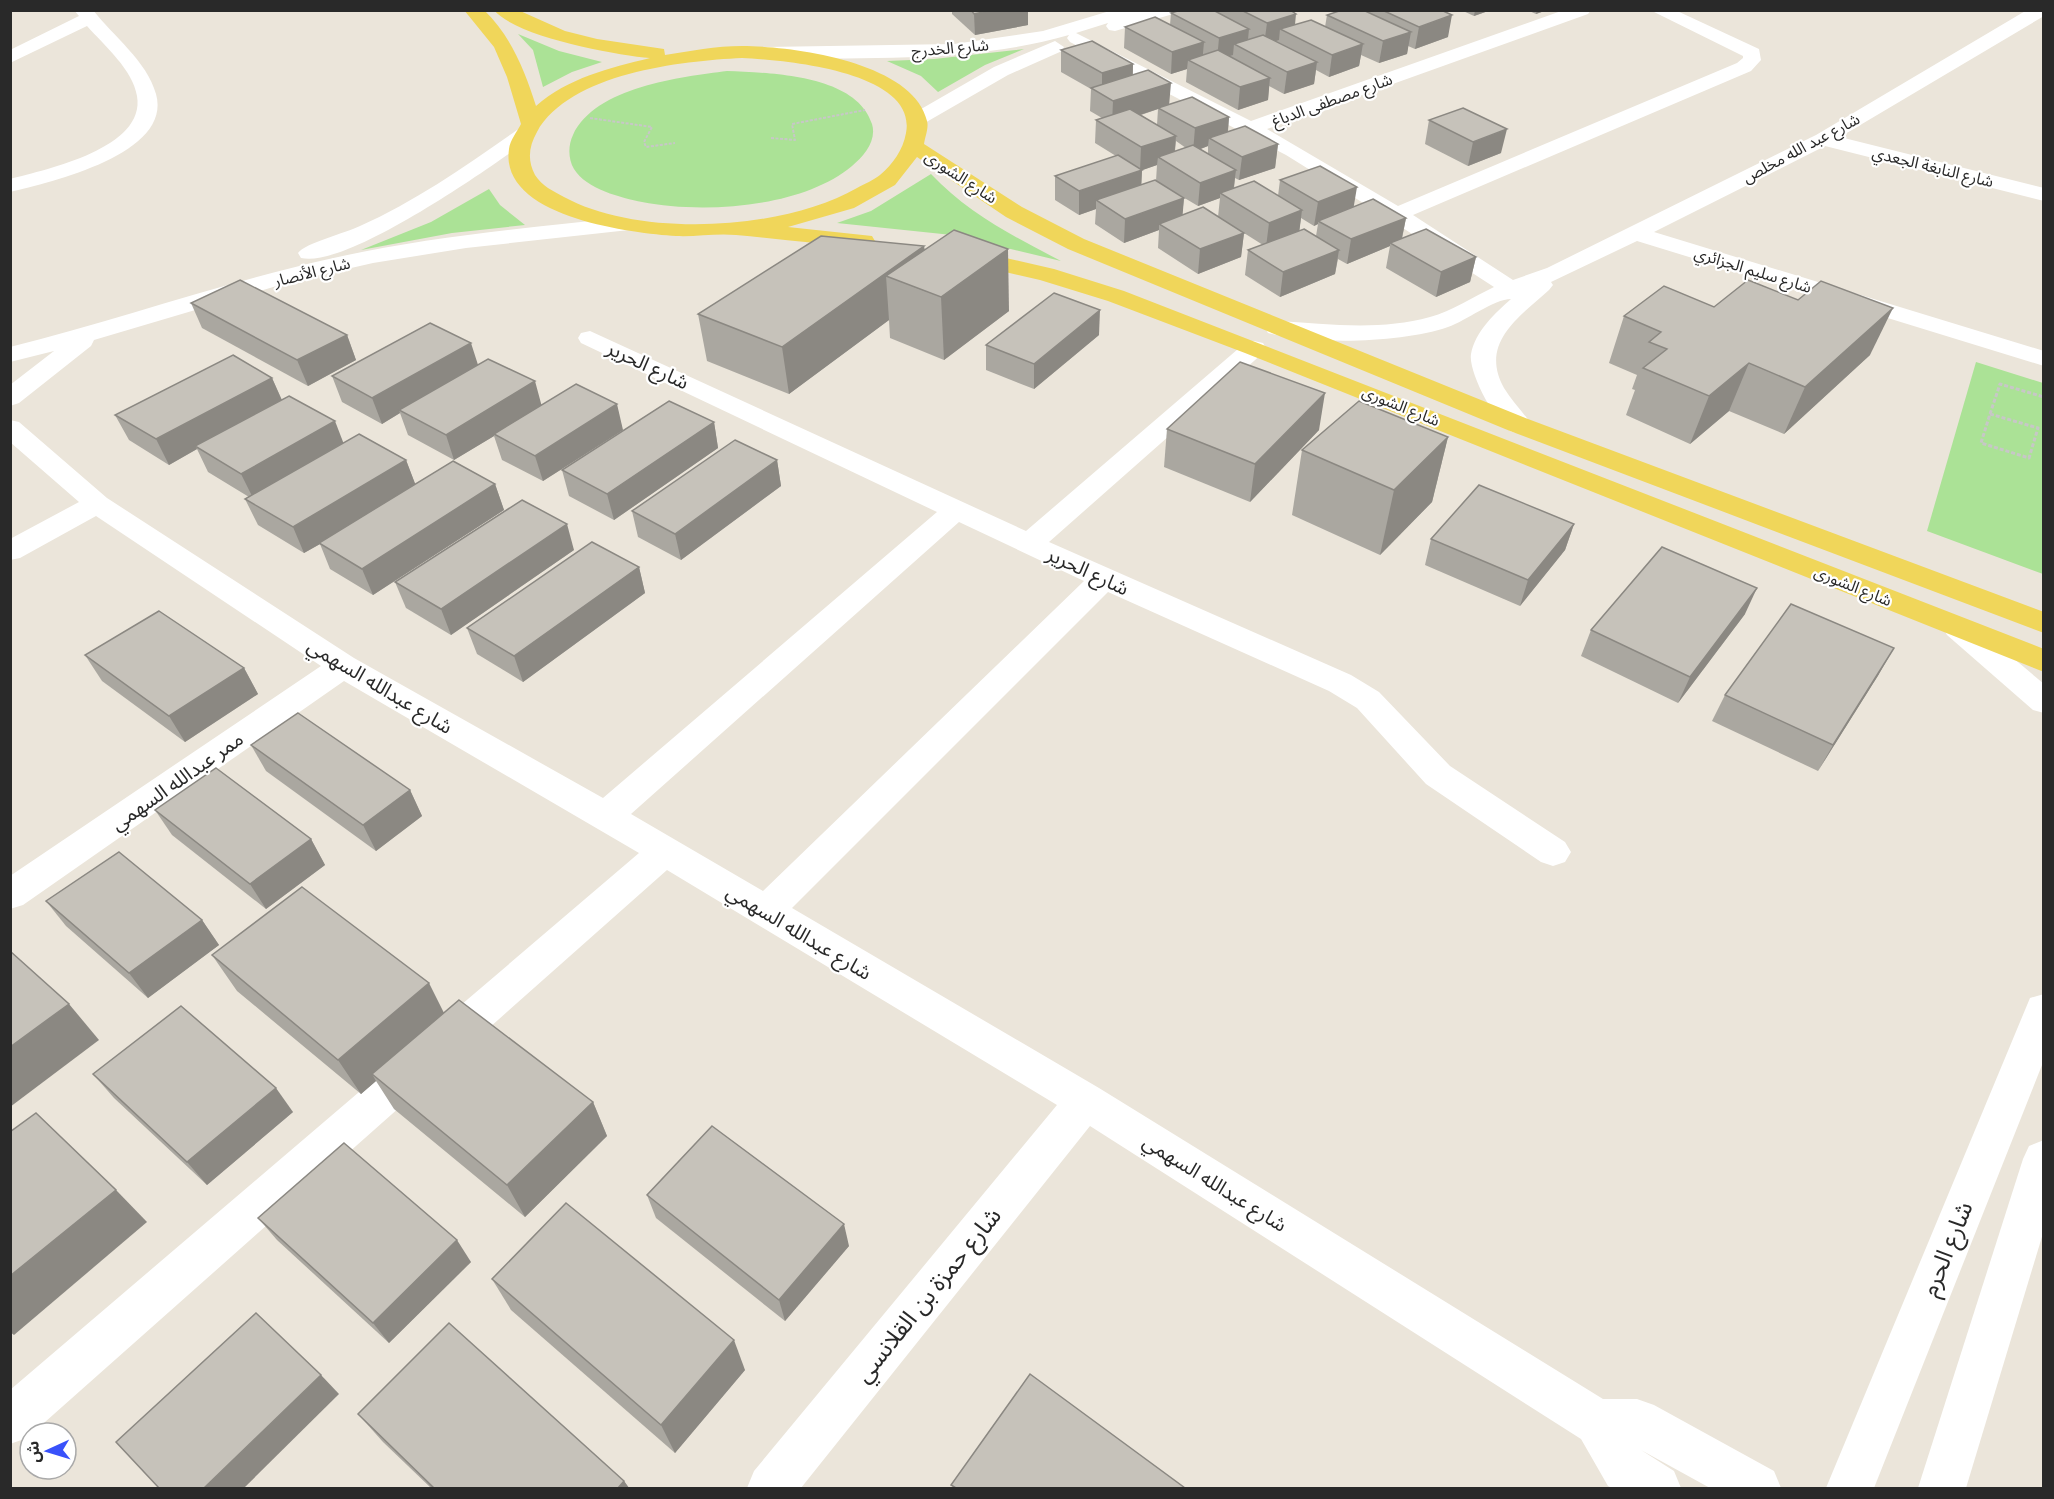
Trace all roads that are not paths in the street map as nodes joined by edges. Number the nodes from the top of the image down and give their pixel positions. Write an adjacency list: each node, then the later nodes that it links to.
1 (472, 10): 16 (main road)
2 (503, 10): 12 (main road)
3 (1134, 10): 10 (street, شارع الخدرج)
4 (1167, 10): 10 (street, شارع الخدرج)
5 (1582, 10): 15 (street, شارع مصطفى الدباغ)
6 (1659, 10): 21 (street)
7 (2039, 11): 17 (street, شارع عبد الله مخلص)
8 (86, 14): 13 (street); 19 (street)
9 (1052, 17): 10 (street)
10 (1073, 34): 11 (street, شارع الخدرج); 14 (street, شارع الخدرج); 15 (street)
11 (762, 53): 12 (main road); 14 (main road)
12 (692, 56): 16 (main road)
13 (10, 57)
14 (916, 120): 18 (main road)
15 (1251, 128): 21 (street, شارع مصطفى الدباغ)
16 (527, 129): 22 (main road); 30 (street, شارع الأنصار)
17 (1824, 139): 20 (street, شارع النابغة الجعدي); 24 (street, شارع عبد الله مخلص)
18 (914, 146): 23 (main road); 28 (main road, شارع الشورى)
19 (10, 186)
20 (2043, 195)
21 (1397, 214): 27 (street, شارع مصطفى الدباغ)
22 (621, 225): 23 (main road); 29 (street, شارع الأنصار)
23 (738, 229): 25 (main road)
24 (1634, 233): 27 (street, شارع عبد الله مخلص); 34 (street, شارع سليم الجزائري)
25 (893, 244)
26 (942, 252): 32 (main road, شارع الشورى)
27 (1518, 294): 28 (street, شارع عبد الله مخلص); 36 (street, شارع عبد الله مخلص)
28 (1277, 328): 36 (main road, شارع الشورى)
29 (93, 332): 33 (street, شارع الأنصار); 35 (street)
30 (10, 335)
31 (590, 338): 39 (street, شارع الحرير)
32 (1254, 348): 40 (street); 44 (main road, شارع الشورى)
33 (10, 355)
34 (2043, 359)
35 (10, 398)
36 (1519, 425): 43 (main road, شارع الشورى)
37 (10, 429): 38 (street, شارع عبدالله السهمي)
38 (97, 504): 41 (street); 46 (street, شارع عبدالله السهمي)
39 (957, 509): 40 (street, شارع الحرير); 48 (street)
40 (1029, 544): 42 (street, شارع الحرير)
41 (10, 551)
42 (1104, 579): 50 (street, شارع الحرير); 52 (street)
43 (2043, 623)
44 (1958, 628): 45 (main road, شارع الشورى); 47 (street)
45 (2043, 661)
46 (343, 666): 48 (street, شارع عبدالله السهمي); 51 (street, ممر عبدالله السهمي)
47 (2043, 702)
48 (606, 816): 49 (street, شارع عبدالله السهمي)
49 (665, 851): 52 (street, شارع عبدالله السهمي); 56 (street)
50 (1553, 852)
51 (16, 884)
52 (765, 912): 54 (street, شارع عبدالله السهمي)
53 (2043, 1010): 61 (street, شارع الحرم)
54 (1085, 1101): 57 (street, شارع عبدالله السهمي); 58 (street, شارع حمزة بن القلانسي)
55 (2043, 1159): 62 (street)
56 (10, 1421)
57 (1598, 1422): 59 (street, شارع عبدالله السهمي); 60 (street)
58 (771, 1488)
59 (1657, 1488)
60 (1757, 1488)
61 (1850, 1488)
62 (1942, 1488)

